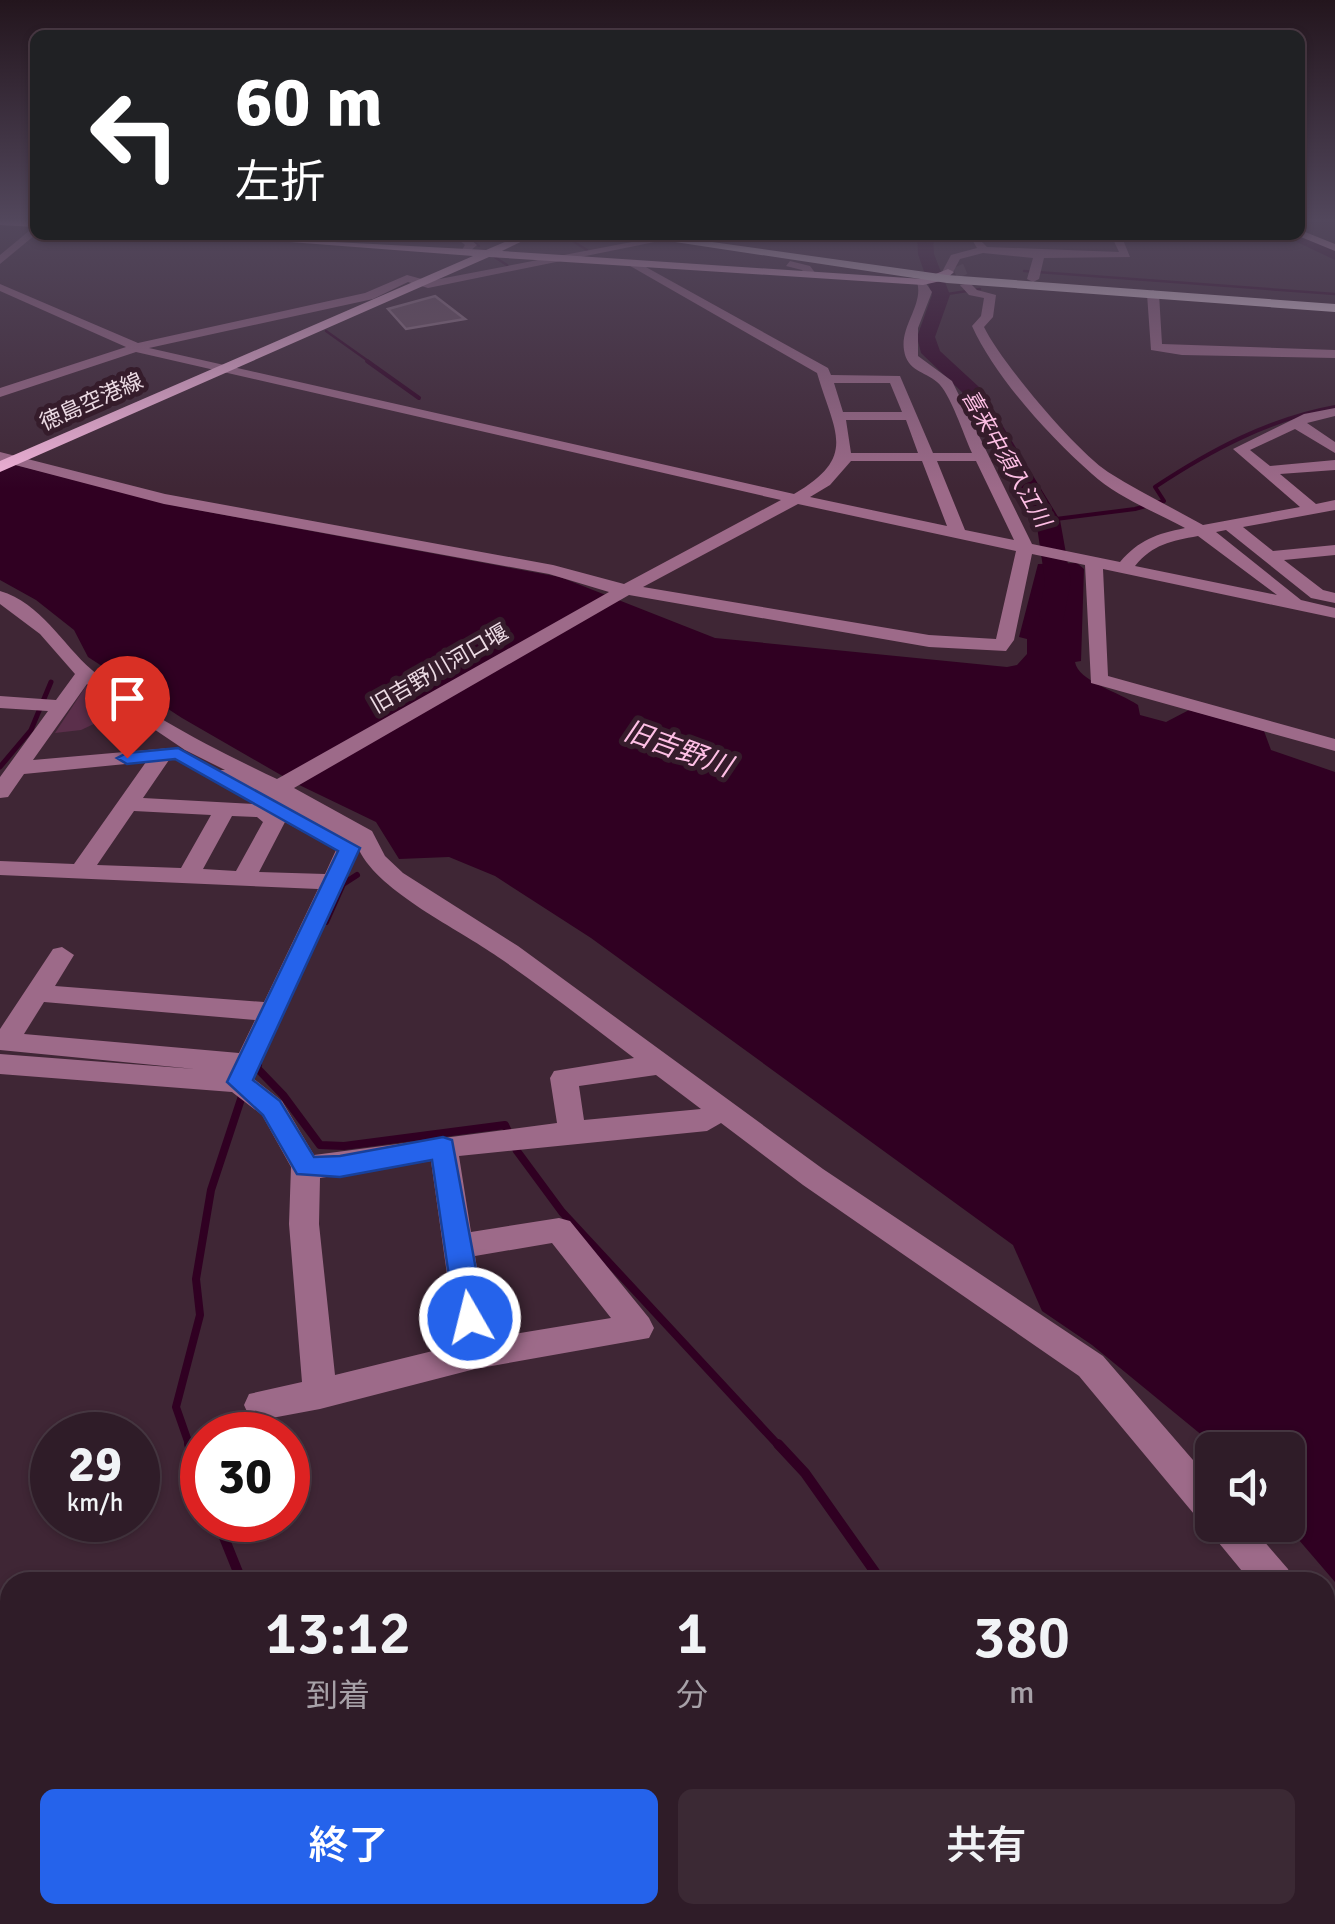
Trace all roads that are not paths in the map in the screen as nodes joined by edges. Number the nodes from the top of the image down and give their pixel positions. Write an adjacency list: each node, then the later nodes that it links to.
1 (48, 309): 8 (street)
2 (303, 309): 8 (street)
3 (356, 309): 10 (main road, 徳島空港線)
4 (710, 309): 11 (street)
5 (918, 309): 12 (street)
6 (988, 309): 31 (street)
7 (1153, 309): 9 (street)
8 (135, 348): 10 (street); 14 (street)
9 (1335, 354)
10 (216, 370): 25 (main road, 徳島空港線); 27 (street)
11 (821, 372): 13 (street); 16 (street)
12 (940, 377): 13 (street); 22 (street)
13 (896, 378): 17 (street)
14 (0, 393)
15 (1335, 412): 18 (street)
16 (838, 416): 17 (street); 21 (street)
17 (911, 416): 23 (street)
18 (1298, 424): 19 (street); 26 (street)
19 (1335, 449)
20 (0, 456): 38 (street)
21 (844, 457): 23 (street); 27 (street, 旧吉野川河口堰)
22 (984, 457): 23 (street); 33 (street)
23 (929, 458): 32 (street)
24 (1335, 466): 26 (street)
25 (0, 467)
26 (1266, 471): 29 (street)
27 (796, 499): 32 (street); 38 (street, 旧吉野川河口堰)
28 (1335, 505): 29 (street)
29 (1312, 508): 30 (street)
30 (1227, 524): 31 (street); 35 (street)
31 (1194, 529): 37 (street); 41 (street)
32 (958, 532): 33 (street)
33 (1030, 547): 36 (street); 38 (street)
34 (1335, 550): 35 (street)
35 (1270, 556): 40 (street)
36 (1088, 559): 37 (street); 46 (street)
37 (1125, 567): 41 (street)
38 (624, 592): 49 (street, 旧吉野川河口堰)
39 (0, 596): 43 (street)
40 (1335, 598)
41 (1293, 605): 42 (street)
42 (1335, 613)
43 (85, 674): 45 (street); 47 (street)
44 (0, 702): 45 (street)
45 (63, 706): 48 (street)
46 (1335, 744)
47 (178, 751): 48 (street); 49 (street); 51 (street); 57 (street)
48 (20, 768): 50 (street)
49 (280, 787): 62 (street)
50 (0, 792)
51 (128, 804): 52 (street); 54 (street)
52 (224, 809): 55 (street); 56 (street)
53 (0, 868): 54 (street)
54 (80, 872): 55 (street)
55 (189, 874): 56 (street)
56 (244, 877): 57 (street)
57 (334, 882): 60 (street)
58 (62, 955): 59 (street)
59 (40, 993): 60 (street); 61 (street)
60 (273, 1012): 63 (street)
61 (2, 1049): 63 (street)
62 (662, 1064): 64 (street); 65 (street)
63 (244, 1073): 67 (street)
64 (720, 1106): 65 (street); 72 (street)
65 (572, 1131): 66 (street)
66 (443, 1148): 67 (street); 68 (street)
67 (306, 1167): 70 (street)
68 (460, 1246): 69 (street); 69 (street)
69 (475, 1354): 70 (street)
70 (320, 1394): 71 (street)
71 (262, 1405)
72 (1195, 1488)
73 (1241, 1542): 74 (street)
74 (1267, 1572)

